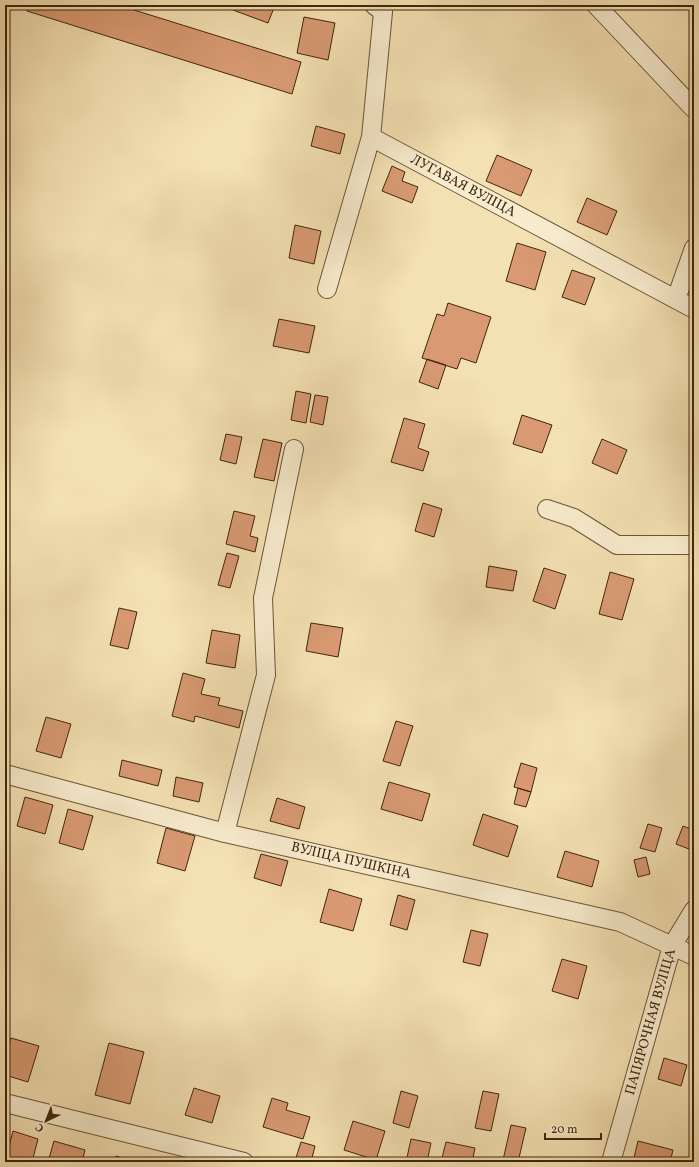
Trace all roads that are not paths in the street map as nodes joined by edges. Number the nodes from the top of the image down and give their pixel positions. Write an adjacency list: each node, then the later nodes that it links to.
1 (374, 5): 4 (street)
2 (596, 5): 3 (street)
3 (694, 109)
4 (371, 137): 6 (street); 7 (street, ЛУГАВАЯ ВУЛІЦА)
5 (694, 248): 7 (street)
6 (327, 289)
7 (676, 299): 8 (street, ЛУГАВАЯ ВУЛІЦА)
8 (694, 309)
9 (294, 450): 13 (street)
10 (547, 509): 11 (street)
11 (694, 545)
12 (5, 774): 13 (street, ВУЛІЦА ПУШКІНА)
13 (225, 833): 15 (street, ВУЛІЦА ПУШКІНА)
14 (694, 910): 15 (street, ПАПЯРОЧНАЯ ВУЛІЦА)
15 (672, 946): 16 (street, ВУЛІЦА ПУШКІНА); 19 (street, ПАПЯРОЧНАЯ ВУЛІЦА)
16 (694, 956)
17 (5, 1103): 18 (street)
18 (244, 1162)
19 (611, 1162)

